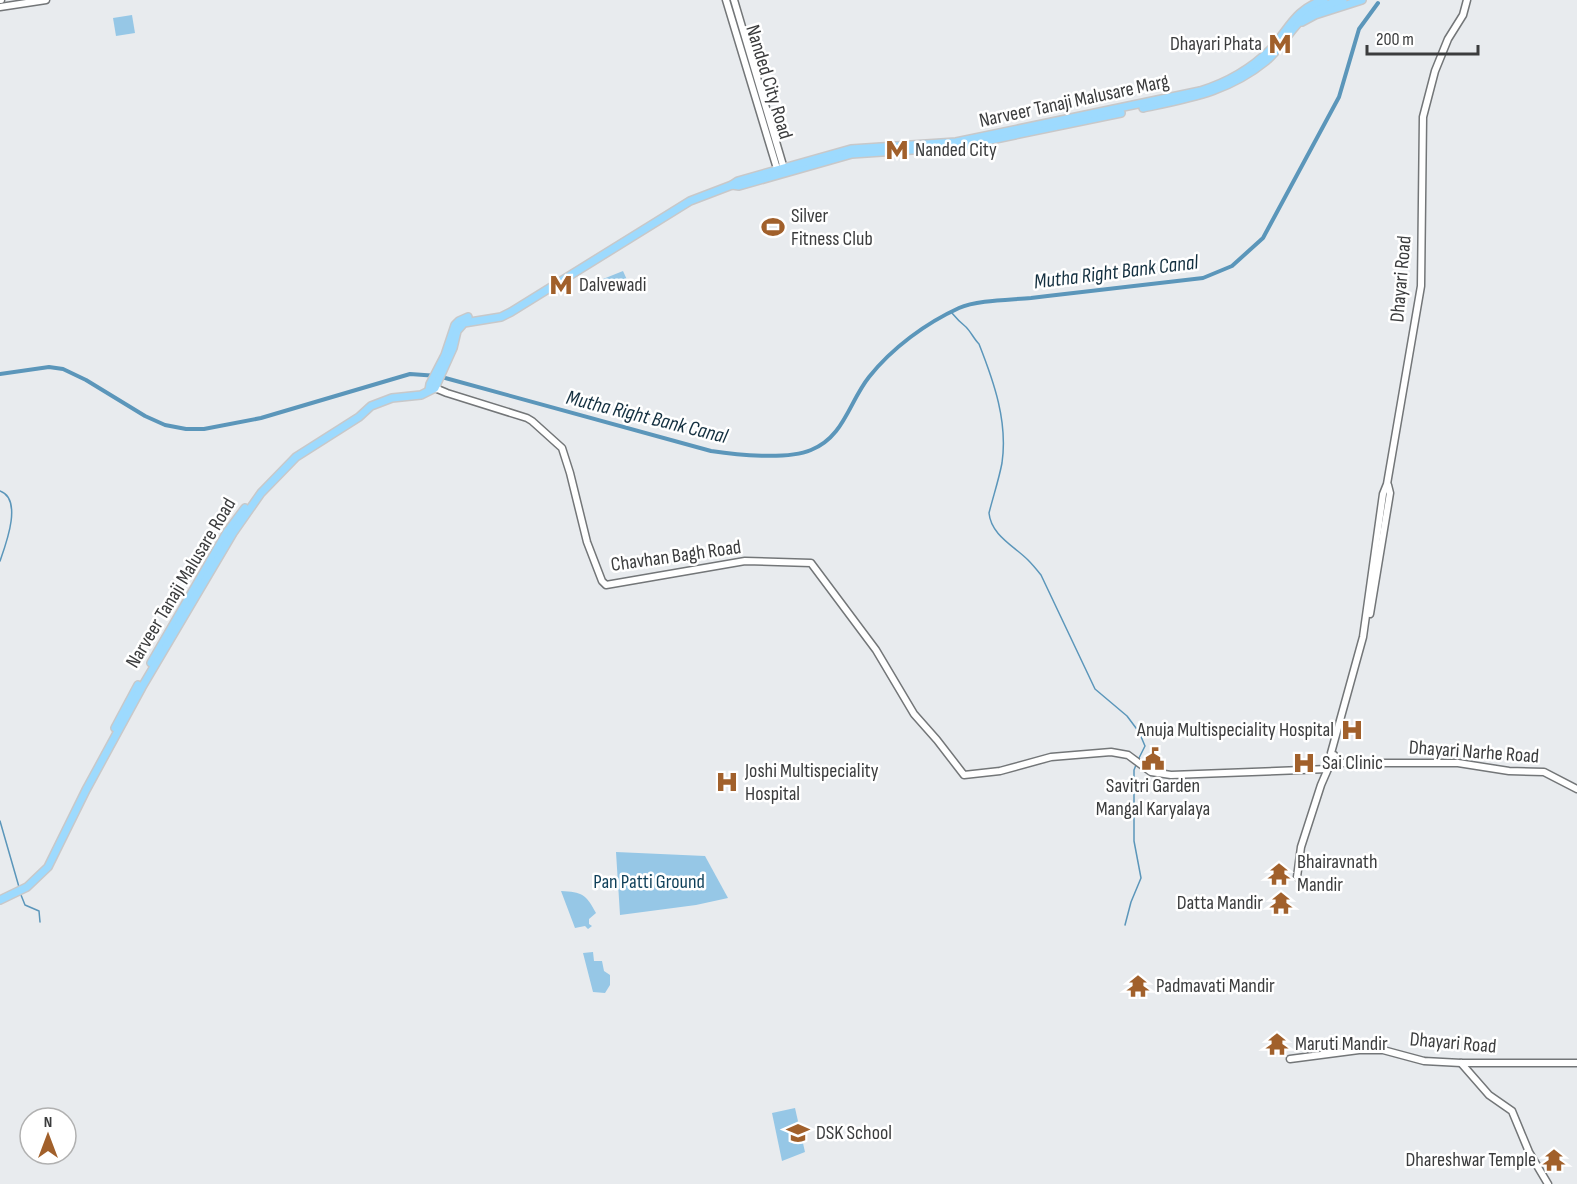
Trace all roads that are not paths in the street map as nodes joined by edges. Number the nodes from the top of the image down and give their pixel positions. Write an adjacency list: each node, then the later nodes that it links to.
1 (46, 0): 8 (street)
2 (726, 0): 10 (street, Nanded City Road)
3 (734, 0): 10 (street, Nanded City Road)
4 (1324, 0): 11 (main road, Narveer Tanaji Malusare Marg)
5 (1343, 0): 9 (main road)
6 (1362, 0): 9 (main road)
7 (1468, 0): 14 (street, Dhayari Road)
8 (0, 7)
9 (1295, 27): 11 (main road, Narveer Tanaji Malusare Marg)
10 (760, 95): 12 (street, Nanded City Road)
11 (1075, 120): 12 (main road, Narveer Tanaji Malusare Marg)
12 (781, 170): 13 (main road, Narveer Tanaji Malusare Marg)
13 (433, 385): 15 (street, Chavhan Bagh Road); 18 (main road, Narveer Tanaji Malusare Road)
14 (1330, 763): 15 (street, Dhayari Narhe Road); 16 (street, Dhayari Narhe Road); 17 (street, Dhayari Road)
15 (1140, 765)
16 (1577, 789)
17 (1297, 877)
18 (3, 900)
19 (1290, 1059): 20 (street, Dhayari Road)
20 (1461, 1063): 21 (street, Dhayari Road); 22 (street)
21 (1577, 1063)
22 (1548, 1184)

